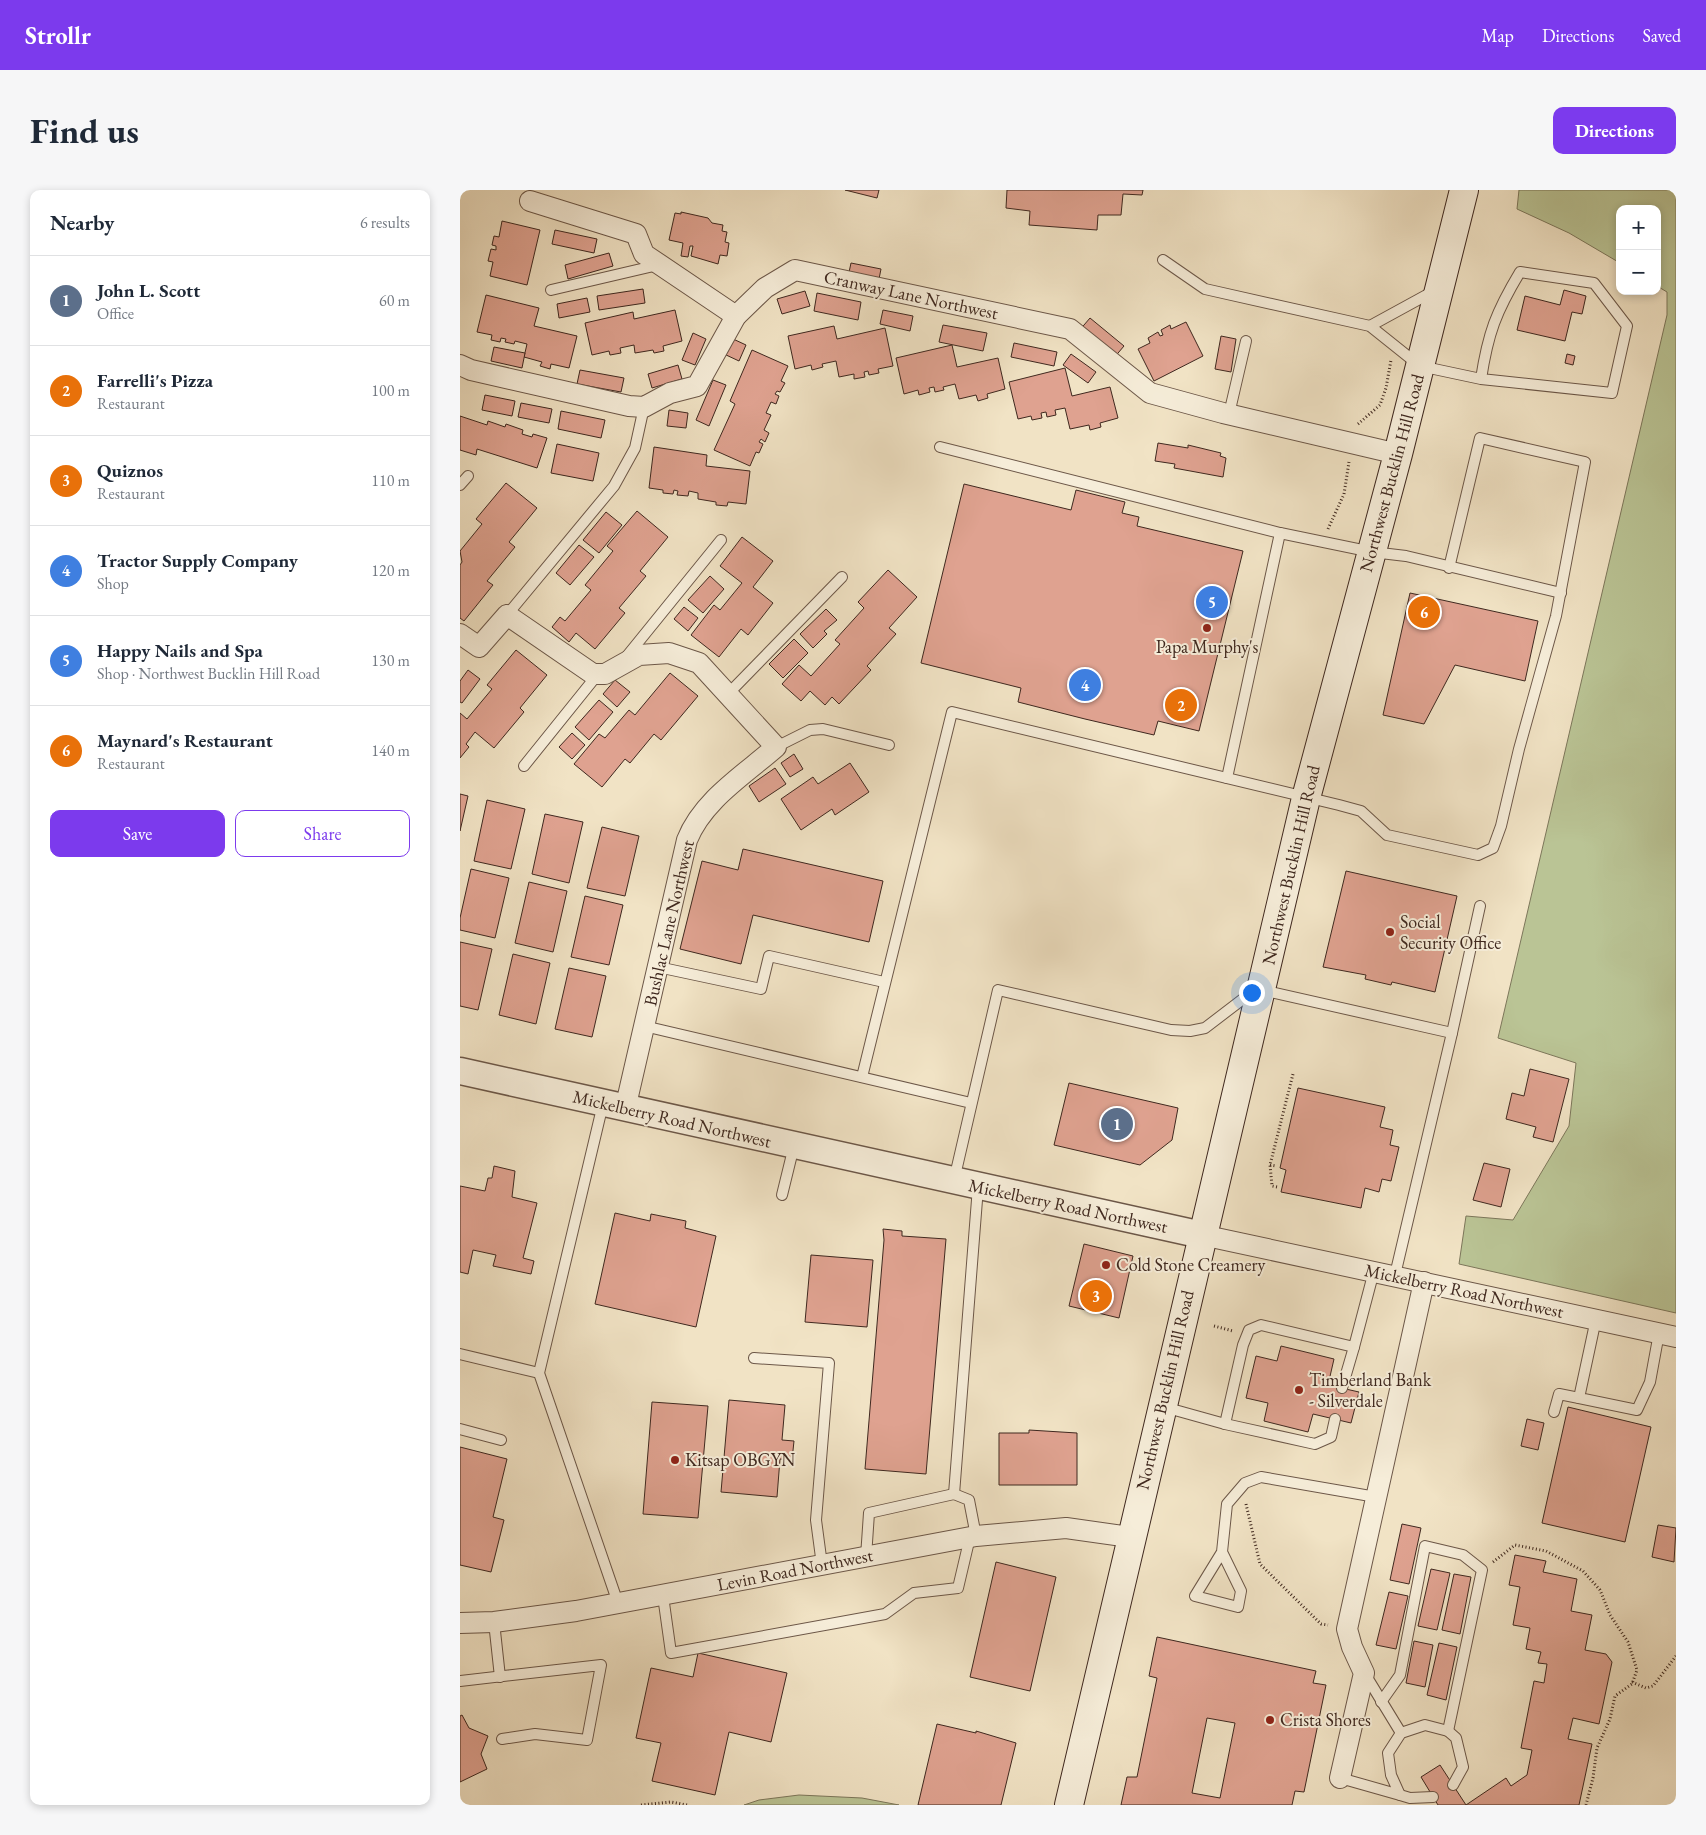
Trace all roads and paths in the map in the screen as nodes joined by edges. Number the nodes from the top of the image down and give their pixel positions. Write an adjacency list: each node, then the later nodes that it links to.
1 (1464, 190): 5 (main road, Northwest Bucklin Hill Road)
2 (530, 201): 4 (street)
3 (1163, 260): 8 (lane)
4 (658, 265): 6 (lane); 7 (street)
5 (1439, 289): 8 (lane); 12 (main road, Northwest Bucklin Hill Road)
6 (551, 290)
7 (736, 316): 14 (street, Cranway Lane Northwest); 15 (street, Cranway Lane Northwest)
8 (1370, 326): 10 (lane)
9 (1246, 342): 15 (lane)
10 (1393, 345): 12 (lane); 16 (path)
11 (460, 366): 14 (street)
12 (1420, 366): 13 (lane); 18 (main road, Northwest Bucklin Hill Road)
13 (1480, 379): 13 (lane)
14 (644, 407): 28 (lane)
15 (1229, 414): 16 (street, Cranway Lane Northwest)
16 (1354, 443): 18 (street, Cranway Lane Northwest); 23 (path)
17 (940, 447): 21 (lane)
18 (1398, 454): 24 (main road, Northwest Bucklin Hill Road)
19 (468, 476): 20 (lane)
20 (460, 485)
21 (1280, 533): 23 (lane); 35 (lane)
22 (720, 540): 30 (lane)
23 (1320, 541): 24 (lane)
24 (1372, 552): 25 (lane); 36 (main road, Northwest Bucklin Hill Road)
25 (1449, 568): 27 (lane); 27 (lane)
26 (842, 577): 31 (lane)
27 (1561, 594): 36 (lane)
28 (507, 615): 29 (street); 30 (street)
29 (460, 634)
30 (607, 672): 31 (street); 34 (lane)
31 (728, 694): 33 (street)
32 (889, 745): 33 (lane)
33 (776, 747): 38 (street, Bushlac Lane Northwest)
34 (524, 766)
35 (1227, 778): 36 (lane); 39 (lane)
36 (1306, 798): 40 (main road, Northwest Bucklin Hill Road)
37 (1480, 906): 42 (lane)
38 (658, 967): 39 (lane); 41 (street, Bushlac Lane Northwest)
39 (884, 982): 45 (lane)
40 (1262, 987): 42 (lane); 46 (lane); 54 (main road, Northwest Bucklin Hill Road)
41 (644, 1026): 45 (lane); 47 (street, Bushlac Lane Northwest)
42 (1452, 1033): 56 (lane)
43 (460, 1071): 47 (street, Mickelberry Road Northwest)
44 (1293, 1074): 49 (path)
45 (862, 1077): 46 (lane)
46 (971, 1103): 51 (lane)
47 (614, 1106): 48 (street, Mickelberry Road Northwest); 63 (lane)
48 (794, 1146): 51 (street, Mickelberry Road Northwest); 53 (lane)
49 (1270, 1165): 50 (path); 52 (path)
50 (1276, 1166)
51 (966, 1184): 54 (street, Mickelberry Road Northwest); 73 (lane)
52 (1276, 1187)
53 (782, 1195)
54 (1202, 1235): 55 (street, Mickelberry Road Northwest); 66 (main road, Northwest Bucklin Hill Road)
55 (1374, 1271): 56 (street, Mickelberry Road Northwest); 60 (lane)
56 (1395, 1276): 57 (street, Mickelberry Road Northwest)
57 (1424, 1282): 58 (street, Mickelberry Road Northwest); 74 (street)
58 (1596, 1319): 59 (street, Mickelberry Road Northwest); 65 (lane)
59 (1668, 1335): 65 (lane)
60 (1354, 1347): 64 (lane); 69 (lane)
61 (460, 1354): 63 (lane)
62 (754, 1358): 79 (lane)
63 (539, 1373): 82 (lane)
64 (1342, 1388)
65 (1579, 1398): 67 (lane)
66 (1162, 1406): 69 (lane); 76 (main road, Northwest Bucklin Hill Road)
67 (1554, 1412)
68 (1335, 1419): 69 (lane)
69 (1225, 1424)
70 (460, 1429): 71 (lane)
71 (501, 1440)
72 (1237, 1492): 74 (lane); 77 (lane); 85 (path)
73 (954, 1494): 75 (lane); 78 (lane)
74 (1376, 1497): 87 (street)
75 (973, 1536): 76 (street, Levin Road Northwest); 78 (street, Levin Road Northwest); 81 (lane)
76 (1130, 1538): 101 (main road, Northwest Bucklin Hill Road)
77 (1222, 1552): 77 (lane)
78 (866, 1557): 79 (street, Levin Road Northwest)
79 (822, 1566): 81 (street, Levin Road Northwest)
80 (1482, 1570): 90 (path); 91 (lane); 92 (lane)
81 (663, 1596): 82 (street, Levin Road Northwest)
82 (618, 1604): 83 (street, Levin Road Northwest)
83 (494, 1622): 84 (street, Levin Road Northwest); 88 (lane)
84 (460, 1623)
85 (1331, 1626)
86 (1676, 1656): 90 (path)
87 (1364, 1673): 91 (lane); 95 (street)
88 (500, 1678): 89 (lane); 94 (lane)
89 (460, 1681)
90 (1632, 1682): 102 (path)
91 (1381, 1702): 93 (lane)
92 (1448, 1731): 93 (lane); 96 (lane)
93 (1401, 1733): 97 (lane)
94 (502, 1739)
95 (1340, 1778): 97 (lane)
96 (1453, 1785)
97 (1400, 1795): 98 (lane)
98 (1433, 1797)
99 (641, 1805): 100 (path)
100 (688, 1805)
101 (1069, 1805)
102 (1586, 1805)

